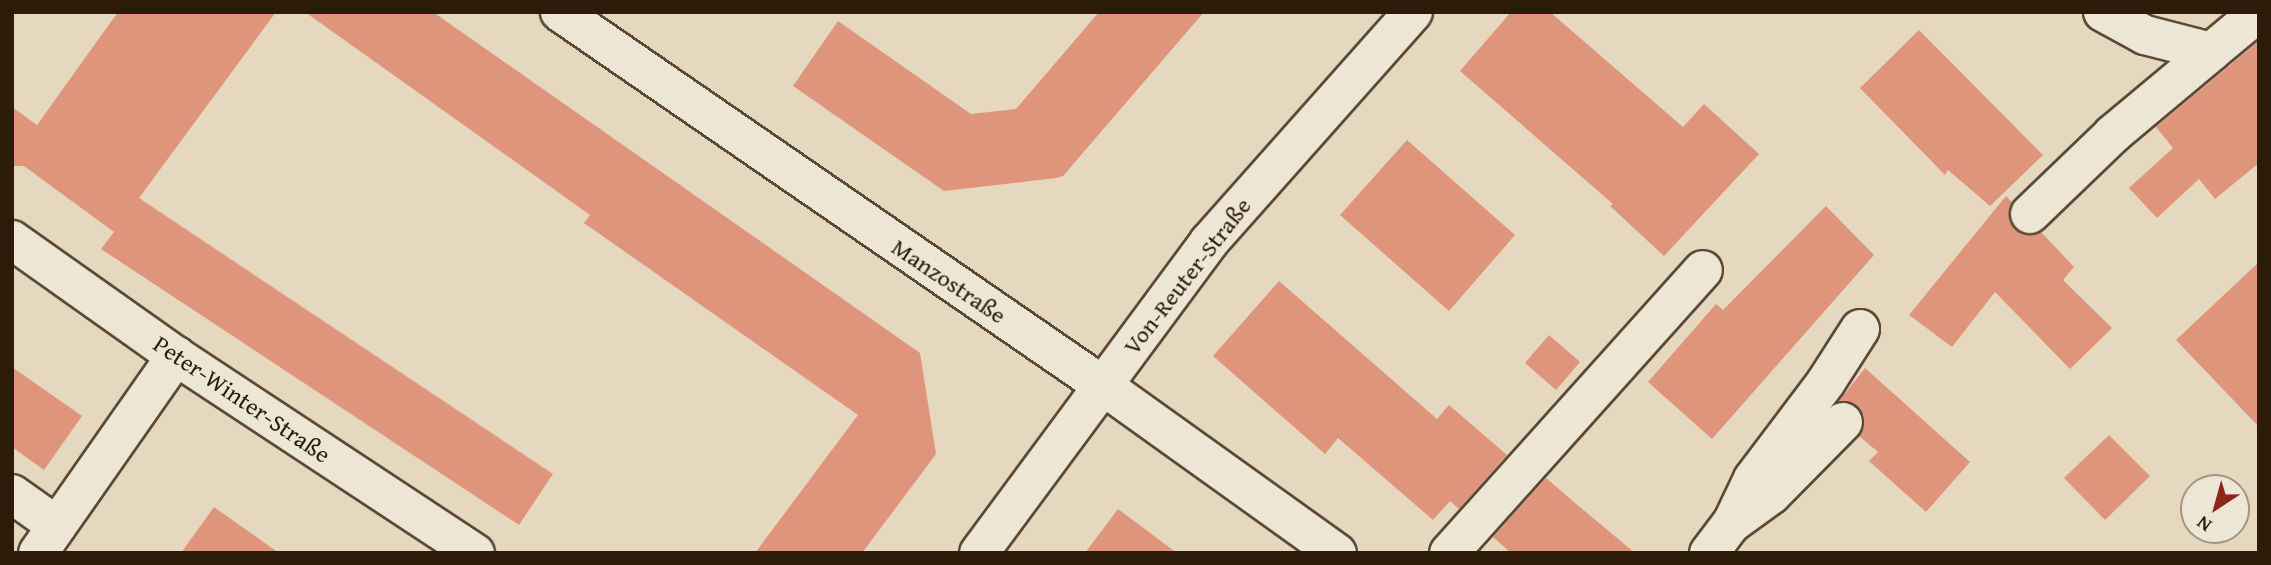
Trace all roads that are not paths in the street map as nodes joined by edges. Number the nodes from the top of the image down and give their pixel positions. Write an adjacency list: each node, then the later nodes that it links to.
1 (560, 12): 11 (street, Manzostraße)
2 (1413, 12): 11 (street, Von-Reuter-Straße)
3 (2103, 12): 5 (street)
4 (2259, 12): 5 (street)
5 (2211, 52): 6 (street)
6 (2030, 214)
7 (12, 240): 10 (street, Peter-Winter-Straße)
8 (1703, 270): 19 (street)
9 (1860, 329): 14 (street)
10 (176, 355): 15 (street); 16 (street, Peter-Winter-Straße)
11 (1102, 385): 17 (street, Von-Reuter-Straße); 18 (street, Manzostraße)
12 (1843, 422): 14 (street)
13 (12, 494): 15 (street)
14 (1732, 523): 20 (street)
15 (48, 539)
16 (475, 553)
17 (979, 553)
18 (1337, 553)
19 (1449, 553)
20 (1709, 553)

